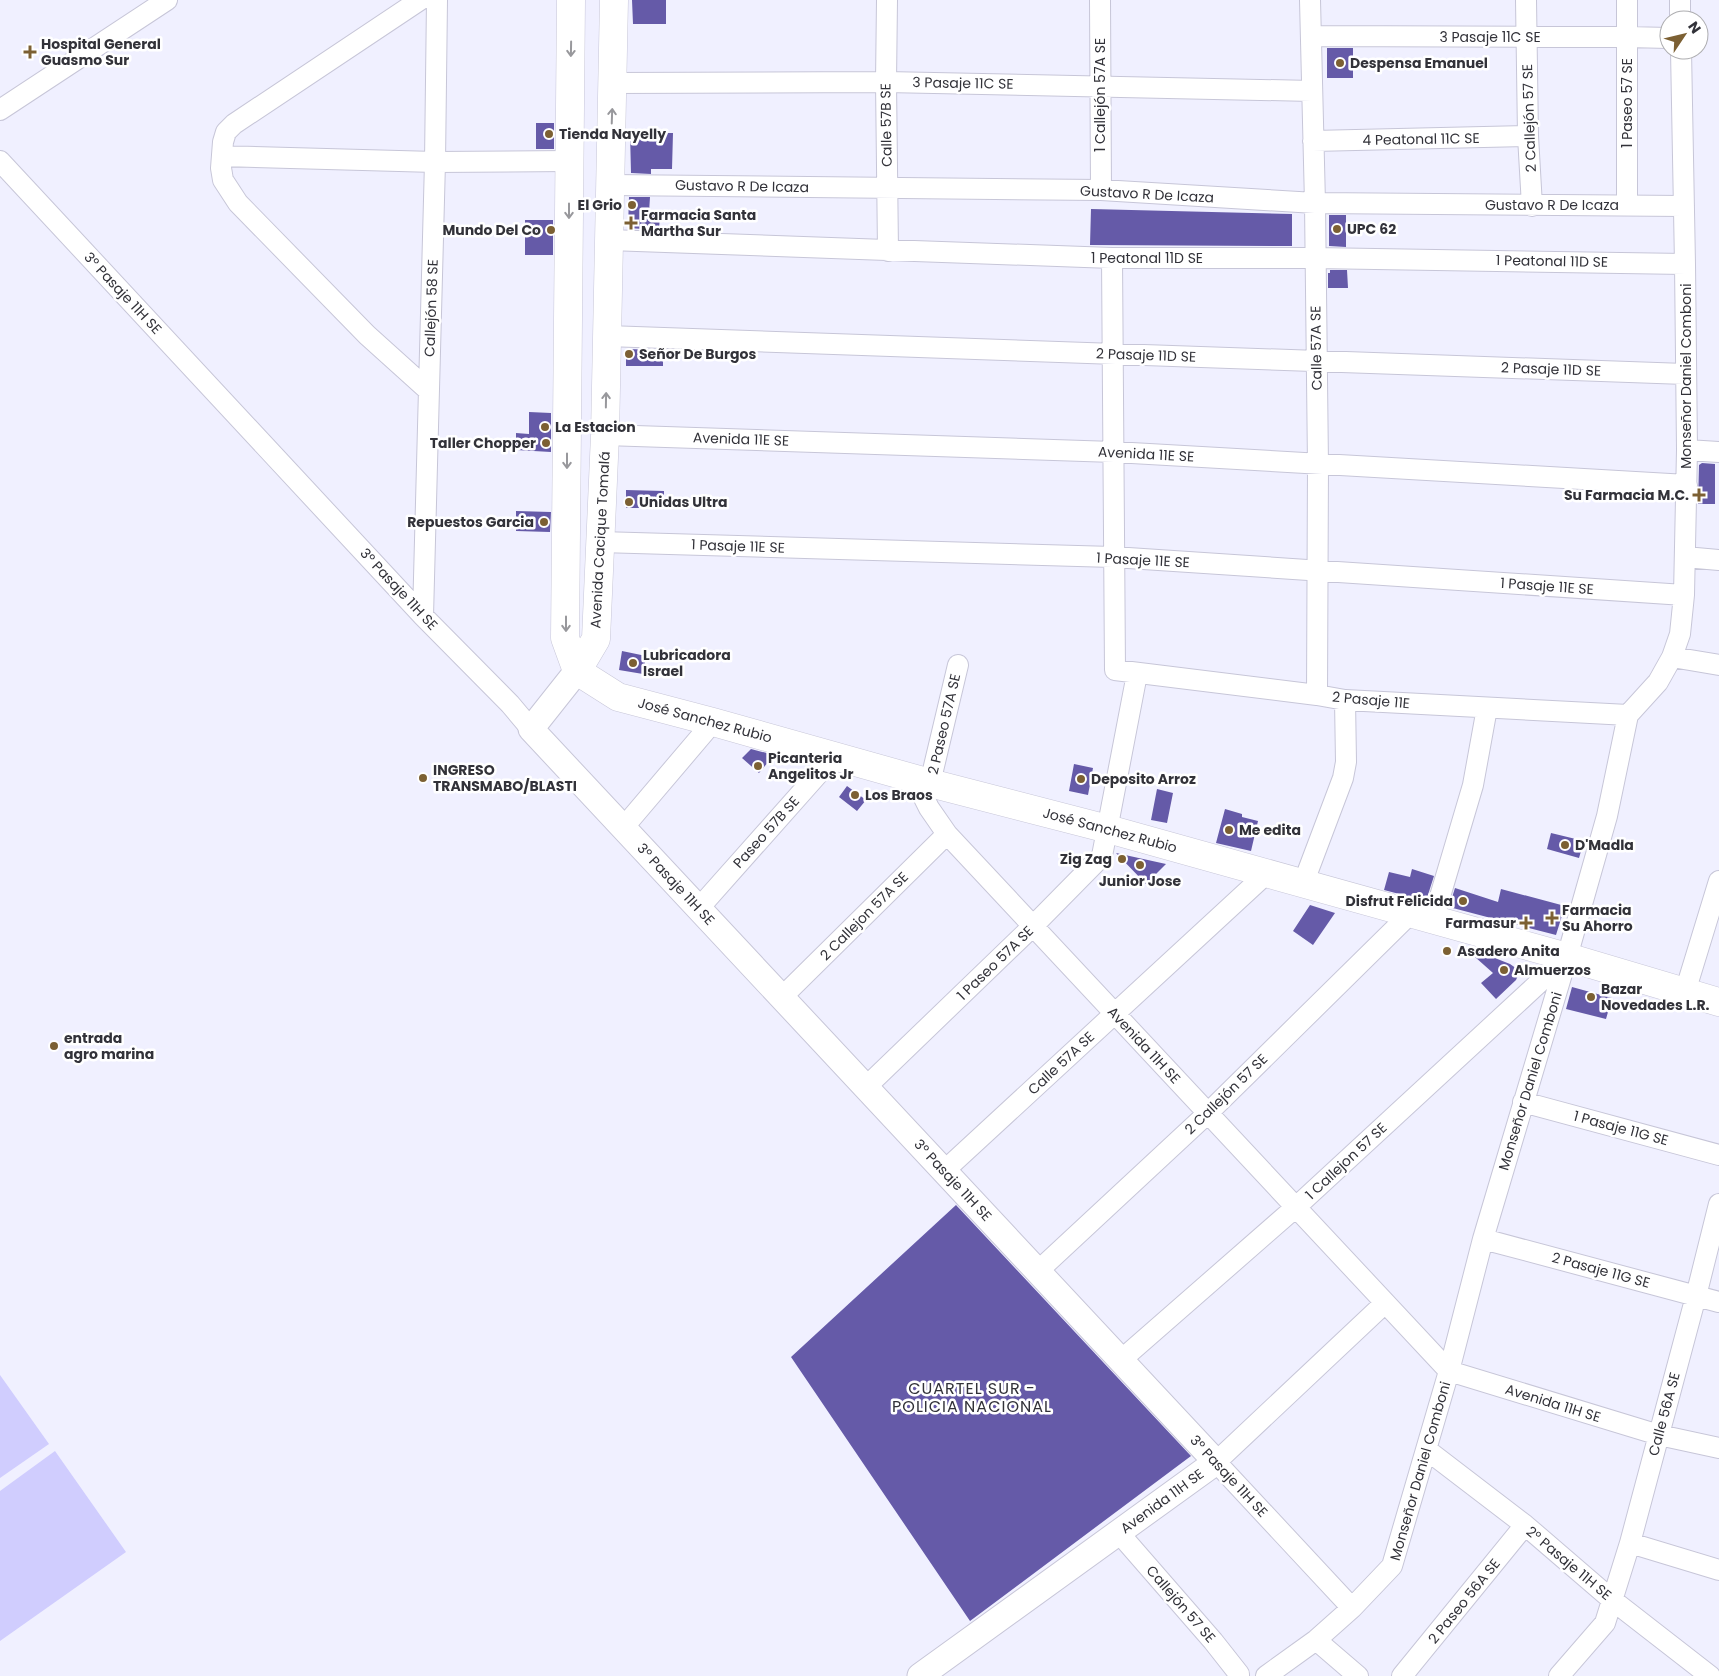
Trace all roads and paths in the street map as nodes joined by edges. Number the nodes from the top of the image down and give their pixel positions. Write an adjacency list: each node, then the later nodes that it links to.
1 (167, 0): 20 (street)
2 (420, 0): 23 (street)
3 (437, 0): 26 (street, Callejón 58 SE)
4 (572, 0): 25 (main road, one-way to 25)
5 (614, 0): 17 (main road, Avenida Cacique Tomalá)
6 (887, 0): 16 (street, Calle 57B SE)
7 (1100, 0): 18 (street, 1 Callejón 57A SE)
8 (1310, 0): 11 (street, Calle 57A SE)
9 (1526, 0): 12 (street, 2 Callejón 57 SE)
10 (1627, 0): 13 (street, 1 Paseo 57 SE)
11 (1312, 36): 12 (street, 3 Pasaje 11C SE); 19 (street, Calle 57A SE)
12 (1527, 37): 13 (street, 3 Pasaje 11C SE); 21 (street, 2 Callejón 57 SE)
13 (1627, 37): 14 (street, 3 Pasaje 11C SE); 32 (street, 1 Paseo 57 SE)
14 (1659, 38)
15 (1681, 60): 33 (street, Monseñor Daniel Comboni)
16 (886, 82): 17 (street, 3 Pasaje 11C SE); 18 (street, 3 Pasaje 11C SE); 28 (street, Calle 57B SE)
17 (613, 83): 27 (main road, Avenida Cacique Tomalá, one-way to 17)
18 (1100, 86): 19 (street, 3 Pasaje 11C SE); 29 (street, 1 Callejón 57A SE)
19 (1312, 91): 22 (street, Calle 57A SE)
20 (0, 110)
21 (1528, 136): 22 (street, 4 Peatonal 11C SE); 31 (street, 2 Callejón 57 SE)
22 (1313, 141): 30 (street, Calle 57A SE)
23 (222, 156): 26 (street); 43 (street)
24 (0, 161): 56 (street, 3° Pasaje 11H SE)
25 (569, 161): 26 (street); 60 (main road, one-way to 60)
26 (435, 162): 43 (street, Callejón 58 SE)
27 (610, 184): 28 (street, Gustavo R De Icaza); 34 (main road, Avenida Cacique Tomalá)
28 (887, 188): 29 (street, Gustavo R De Icaza); 35 (street, Calle 57B SE)
29 (1101, 190): 30 (street, Gustavo R De Icaza)
30 (1315, 203): 31 (street, Gustavo R De Icaza); 37 (street, Calle 57A SE)
31 (1532, 206): 32 (street, Gustavo R De Icaza)
32 (1627, 206): 33 (street, Gustavo R De Icaza)
33 (1684, 206): 38 (street, Monseñor Daniel Comboni)
34 (609, 240): 35 (street, 1 Peatonal 11D SE); 39 (main road, Avenida Cacique Tomalá)
35 (888, 250): 36 (street, 1 Peatonal 11D SE)
36 (1112, 258): 37 (street, 1 Peatonal 11D SE); 40 (street)
37 (1315, 258): 38 (street, 1 Peatonal 11D SE); 41 (street, Calle 57A SE)
38 (1686, 264): 42 (street, Monseñor Daniel Comboni)
39 (607, 336): 40 (street, 2 Pasaje 11D SE); 44 (main road, Avenida Cacique Tomalá, one-way to 39)
40 (1112, 354): 41 (street, 2 Pasaje 11D SE); 46 (street)
41 (1316, 361): 42 (street, 2 Pasaje 11D SE); 48 (street, Calle 57A SE)
42 (1685, 374): 45 (street, Monseñor Daniel Comboni)
43 (428, 390): 56 (street, Callejón 58 SE)
44 (605, 435): 46 (street, Avenida 11E SE); 50 (main road, Avenida Cacique Tomalá)
45 (1687, 450): 47 (street); 49 (street, Monseñor Daniel Comboni)
46 (1114, 452): 48 (street, Avenida 11E SE); 51 (street)
47 (1719, 452)
48 (1318, 465): 49 (street, Avenida 11E SE); 54 (street, Calle 57A SE)
49 (1687, 485): 52 (street, Monseñor Daniel Comboni)
50 (600, 542): 51 (street, 1 Pasaje 11E SE); 60 (main road, Avenida Cacique Tomalá)
51 (1113, 557): 54 (street, 1 Pasaje 11E SE); 61 (street, 2 Pasaje 11E)
52 (1686, 557): 53 (street); 55 (street, Monseñor Daniel Comboni)
53 (1719, 560)
54 (1317, 571): 55 (street, 1 Pasaje 11E SE); 62 (street, Calle 57A SE)
55 (1684, 594): 57 (street, Monseñor Daniel Comboni)
56 (423, 616): 67 (street, 3° Pasaje 11H SE)
57 (1672, 658): 59 (street); 65 (street, Monseñor Daniel Comboni)
58 (958, 665): 69 (street, 2 Paseo 57A SE)
59 (1719, 665)
60 (577, 671): 66 (main road, José Sanchez Rubio); 67 (street)
61 (1137, 674): 62 (street, 2 Pasaje 11E); 71 (street)
62 (1317, 695): 63 (street, 2 Pasaje 11E)
63 (1345, 700): 64 (street, 2 Pasaje 11E); 75 (street)
64 (1487, 708): 65 (street, 2 Pasaje 11E); 77 (street, 2 Callejón 57 SE)
65 (1628, 715): 79 (street, Monseñor Daniel Comboni)
66 (713, 722): 68 (main road, José Sanchez Rubio); 70 (street)
67 (531, 729): 70 (street, 3° Pasaje 11H SE)
68 (834, 756): 69 (main road, José Sanchez Rubio); 76 (street, Paseo 57B SE)
69 (922, 781): 71 (main road, José Sanchez Rubio); 72 (street, Avenida 11H SE)
70 (623, 828): 76 (street, 3° Pasaje 11H SE)
71 (1108, 829): 73 (main road, José Sanchez Rubio); 78 (street, 1 Paseo 57A SE)
72 (947, 834): 78 (street, Avenida 11H SE); 81 (street, 2 Callejon 57A SE)
73 (1266, 874): 75 (main road, José Sanchez Rubio); 83 (street, Calle 57A SE)
74 (1719, 881): 80 (street)
75 (1303, 884): 77 (main road, José Sanchez Rubio)
76 (699, 908): 81 (street, 3° Pasaje 11H SE)
77 (1421, 917): 79 (main road, José Sanchez Rubio); 86 (street, 2 Callejón 57 SE)
78 (1033, 926): 83 (street, Avenida 11H SE); 84 (street, 1 Paseo 57A SE)
79 (1567, 957): 80 (main road, José Sanchez Rubio); 85 (street, Monseñor Daniel Comboni); 90 (street, 1 Callejon 57 SE)
80 (1685, 992): 82 (main road, José Sanchez Rubio)
81 (782, 997): 84 (street, 3° Pasaje 11H SE)
82 (1719, 1002)
83 (1115, 1014): 86 (street, Avenida 11H SE); 88 (street, Calle 57A SE)
84 (866, 1087): 88 (street, 3° Pasaje 11H SE)
85 (1523, 1102): 87 (street, 1 Pasaje 11G SE); 91 (street, Monseñor Daniel Comboni)
86 (1208, 1113): 90 (street, Avenida 11H SE); 92 (street, 2 Callejón 57 SE)
87 (1719, 1155)
88 (944, 1171): 92 (street, 3° Pasaje 11H SE)
89 (1719, 1204): 93 (street, Calle 56A SE)
90 (1296, 1207): 95 (street, Avenida 11H SE); 96 (street, 1 Callejon 57 SE)
91 (1483, 1239): 93 (street, 2 Pasaje 11G SE); 97 (street, Monseñor Daniel Comboni)
92 (1038, 1271): 96 (street, 3° Pasaje 11H SE)
93 (1696, 1296): 94 (street, 2 Pasaje 11G SE); 98 (street, Calle 56A SE)
94 (1719, 1302)
95 (1386, 1303): 97 (street, Avenida 11H SE); 101 (street, Avenida 11H SE)
96 (1122, 1360): 101 (street, 3° Pasaje 11H SE)
97 (1449, 1371): 98 (street, Avenida 11H SE); 100 (street, Monseñor Daniel Comboni)
98 (1659, 1435): 99 (street, Avenida 11H SE); 104 (street, Calle 56A SE)
99 (1719, 1448)
100 (1427, 1450): 102 (street, 2° Pasaje 11H SE); 107 (street, Monseñor Daniel Comboni)
101 (1216, 1462): 103 (street, Avenida 11H SE); 107 (street, 3° Pasaje 11H SE)
102 (1525, 1526): 106 (street, 2° Pasaje 11H SE); 113 (street, 2 Paseo 56A SE)
103 (1119, 1533): 109 (street, Avenida 11H SE); 110 (street, Callejón 57 SE)
104 (1630, 1543): 105 (street); 106 (street, Calle 56A SE)
105 (1719, 1570)
106 (1611, 1599): 114 (street, Calle 56A SE); 115 (street, 2° Pasaje 11H SE)
107 (1352, 1608): 108 (street, Monseñor Daniel Comboni)
108 (1316, 1640): 111 (street, Monseñor Daniel Comboni); 112 (street)
109 (920, 1676)
110 (1239, 1676)
111 (1266, 1676)
112 (1358, 1676)
113 (1402, 1676)
114 (1559, 1676)
115 (1710, 1676)

